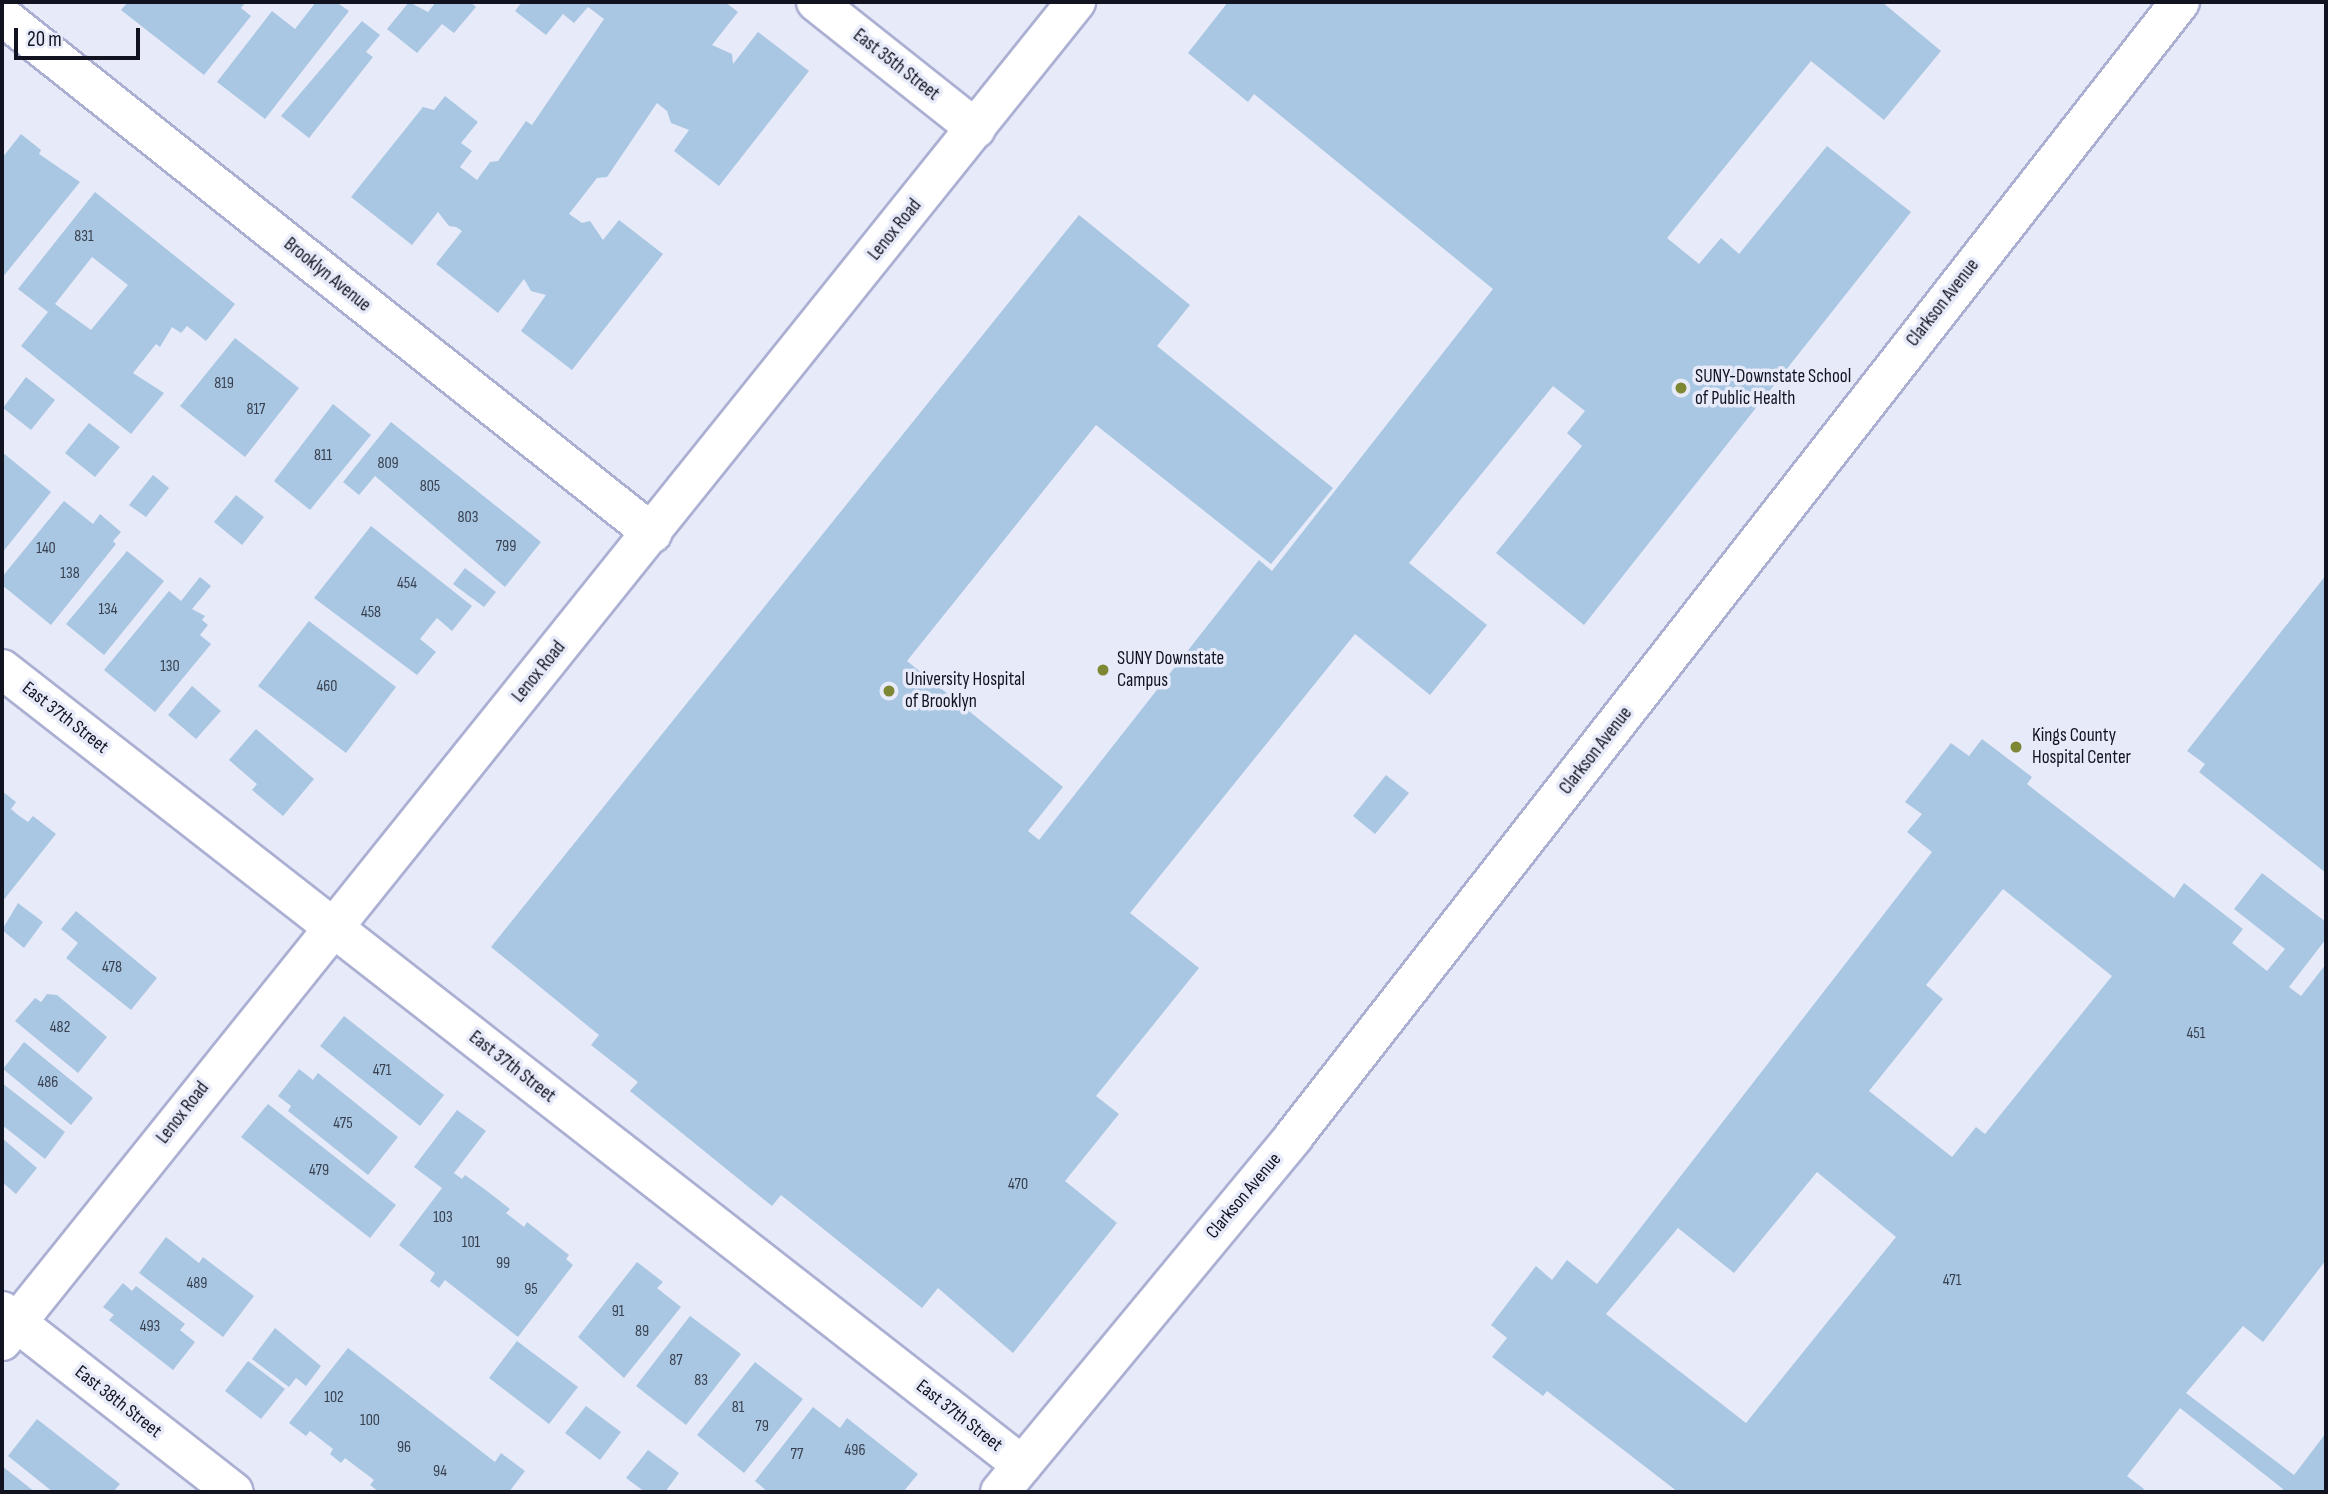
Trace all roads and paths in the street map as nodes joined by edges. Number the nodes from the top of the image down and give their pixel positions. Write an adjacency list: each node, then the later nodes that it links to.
1 (816, 2): 5 (street, East 35th Street)
2 (1076, 2): 5 (street, Lenox Road)
3 (2180, 2): 10 (street, Clarkson Avenue)
4 (2, 16): 6 (street, Brooklyn Avenue)
5 (976, 129): 6 (street, Lenox Road)
6 (652, 533): 8 (street, Lenox Road)
7 (2, 669): 8 (street, East 37th Street)
8 (332, 926): 9 (street, Lenox Road); 10 (street, East 37th Street)
9 (7, 1325): 11 (street, East 38th Street)
10 (1011, 1479)
11 (234, 1492)

